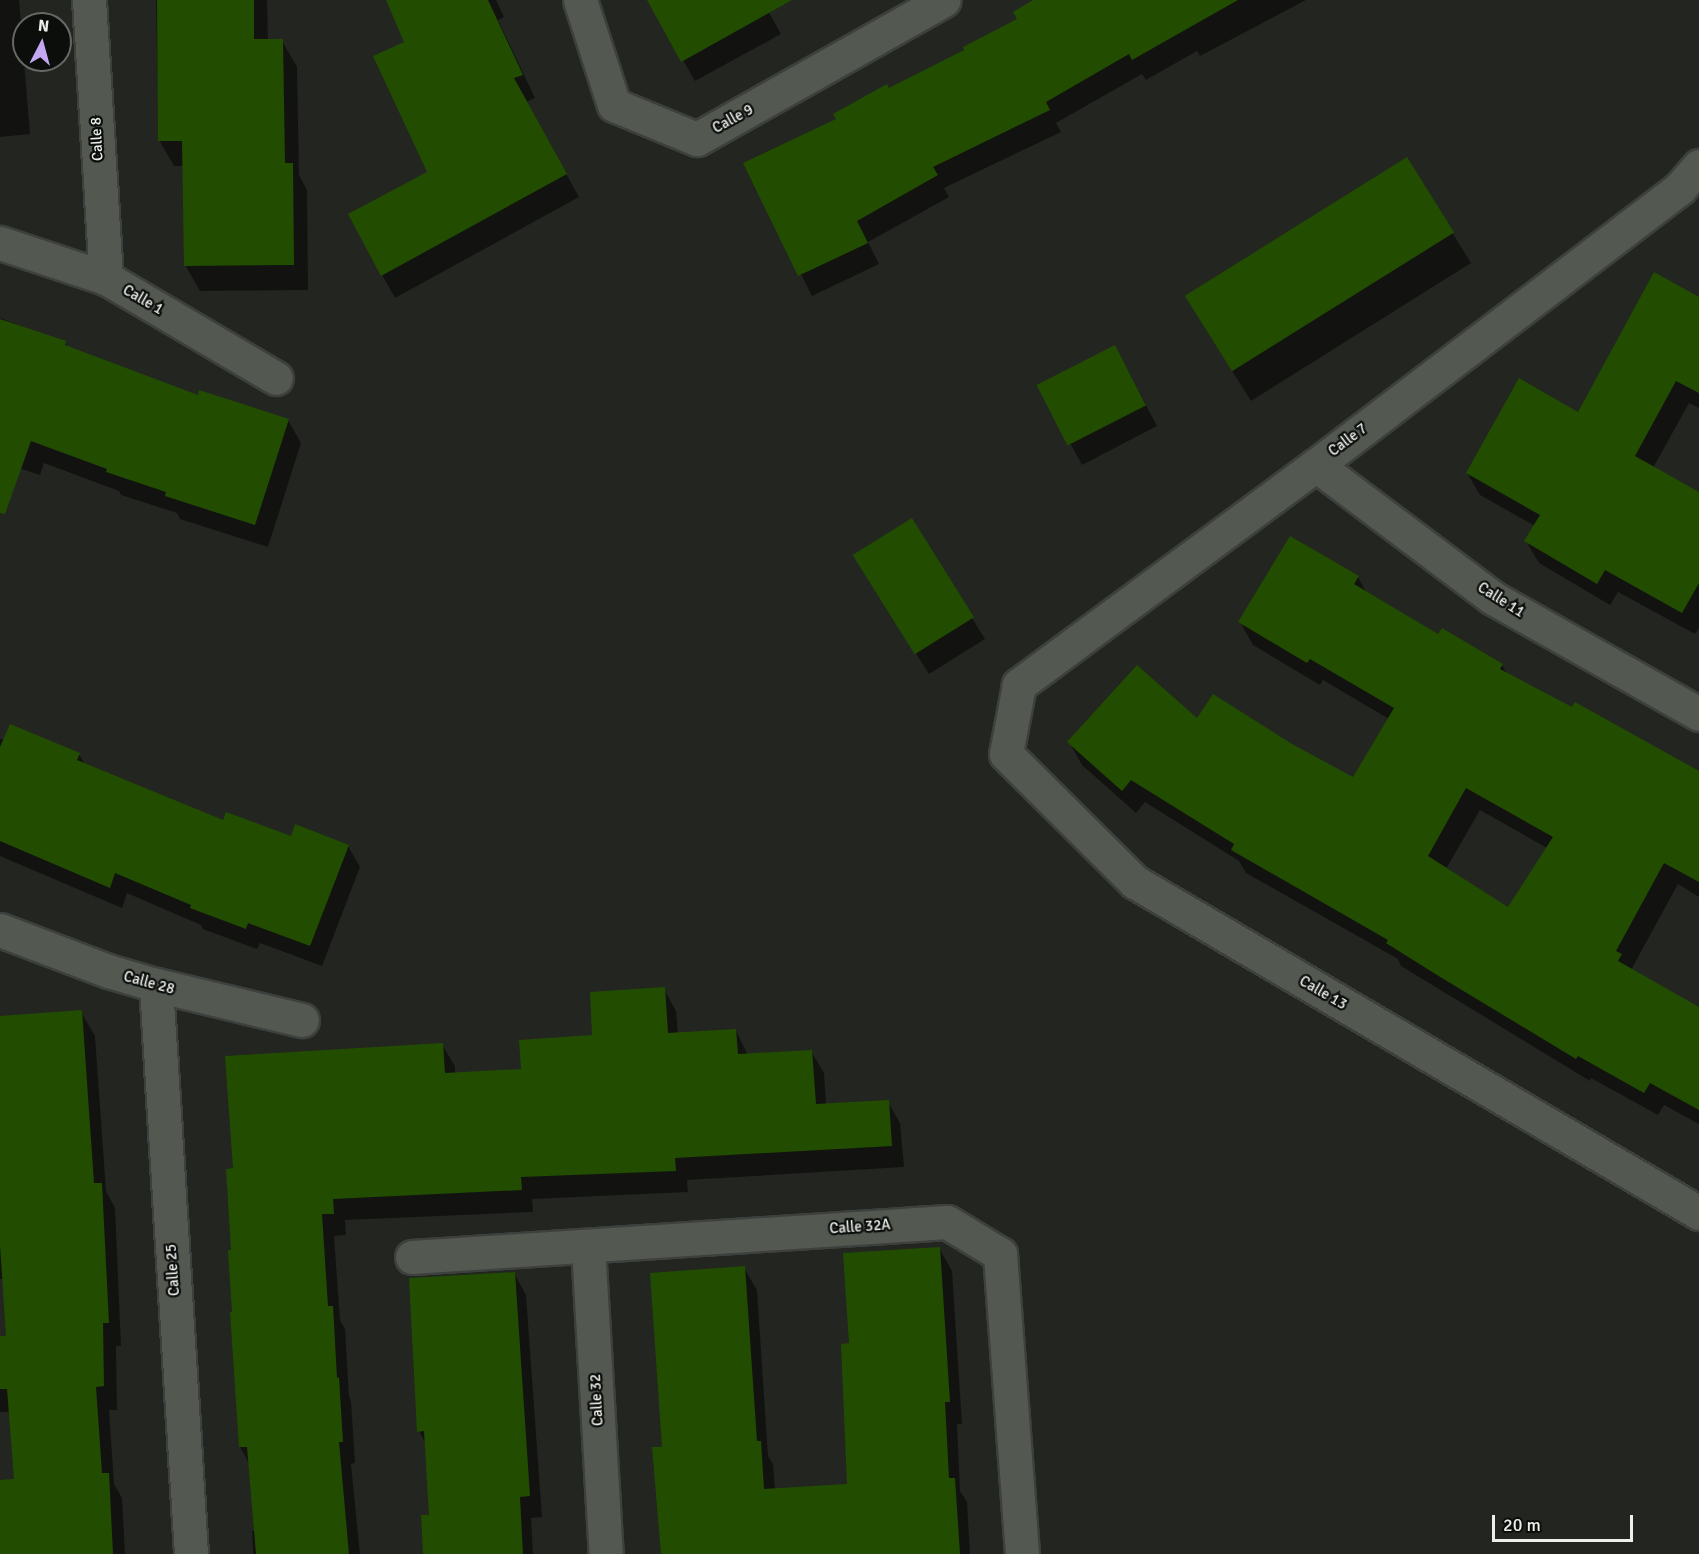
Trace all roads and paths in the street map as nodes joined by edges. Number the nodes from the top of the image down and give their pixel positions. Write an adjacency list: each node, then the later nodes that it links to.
1 (89, 0): 6 (street, Calle 8)
2 (580, 0): 3 (street, Calle 9)
3 (944, 0)
4 (1693, 184): 8 (street, Calle 7)
5 (0, 243): 6 (street, Calle 1)
6 (106, 278): 7 (street, Calle 1)
7 (276, 378)
8 (1316, 465): 9 (street, Calle 11); 10 (street, Calle 7)
9 (1699, 714)
10 (1012, 719): 14 (street, Calle 13)
11 (0, 930): 12 (street, Calle 28)
12 (156, 986): 13 (street, Calle 28); 17 (street, Calle 25)
13 (302, 1020)
14 (1699, 1213)
15 (588, 1246): 16 (street, Calle 32A); 18 (street, Calle 32); 19 (street, Calle 32A)
16 (412, 1257)
17 (191, 1554)
18 (606, 1554)
19 (1022, 1554)

